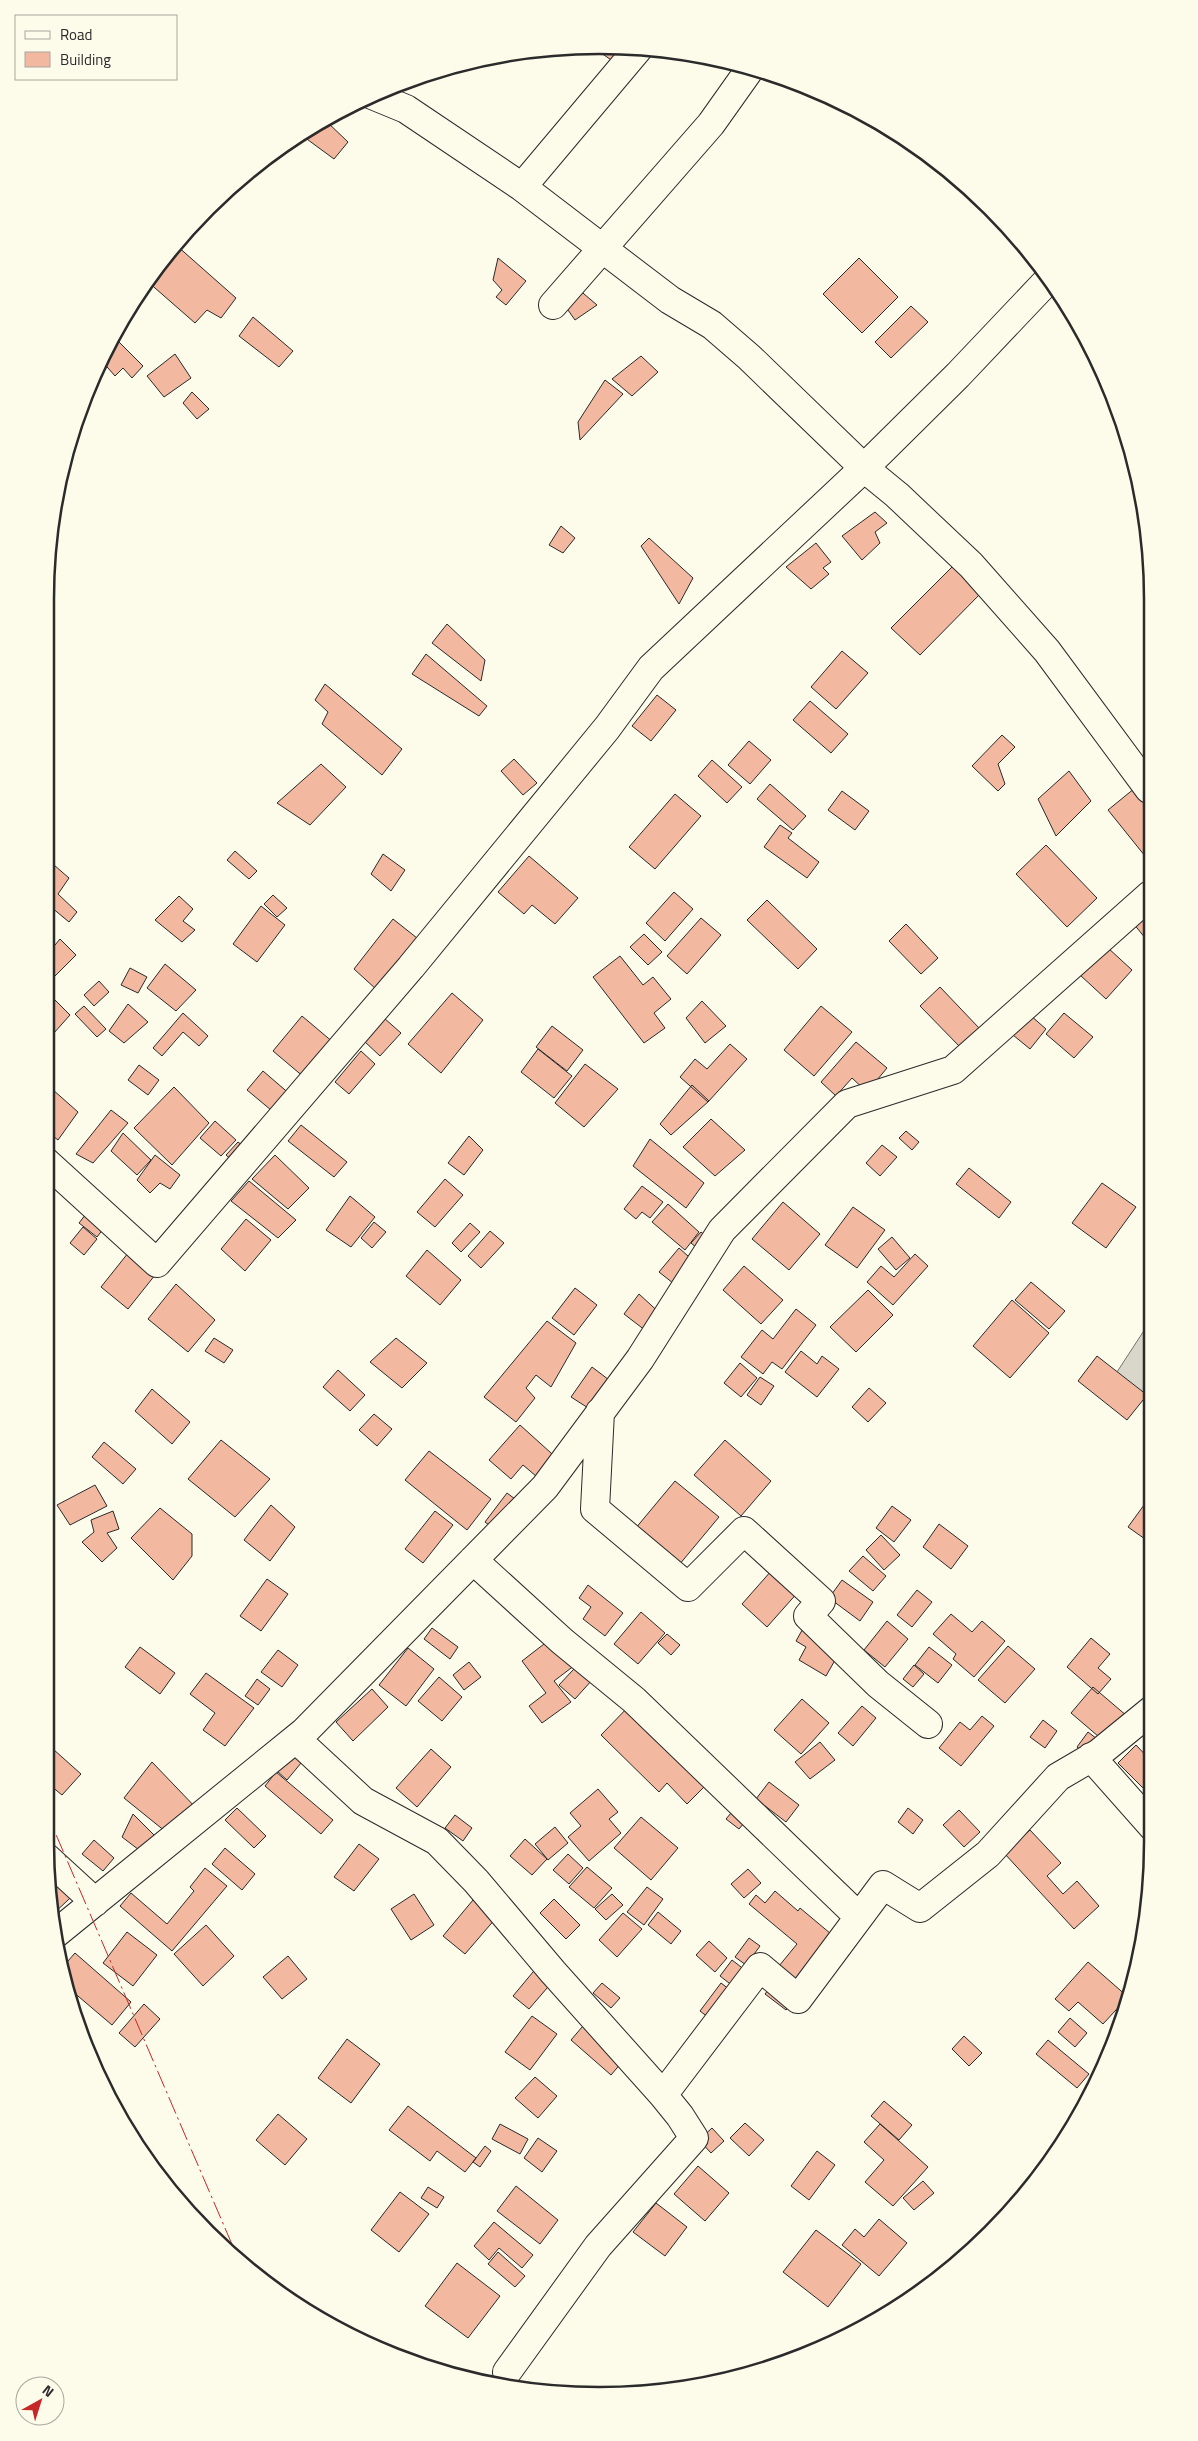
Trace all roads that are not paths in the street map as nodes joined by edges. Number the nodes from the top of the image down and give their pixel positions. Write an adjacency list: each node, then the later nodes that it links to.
1 (633, 55): 4 (street)
2 (746, 74): 5 (street)
3 (382, 99): 4 (street)
4 (522, 187): 5 (street)
5 (601, 249): 7 (street); 8 (street)
6 (1044, 284): 8 (street)
7 (553, 305)
8 (864, 468): 9 (street); 11 (street)
9 (1144, 782)
10 (1144, 900): 12 (street)
11 (54, 1169)
12 (600, 1412): 13 (street); 15 (street)
13 (473, 1560): 16 (street); 21 (street)
14 (1144, 1715): 17 (street)
15 (928, 1724)
16 (296, 1738): 20 (street); 23 (street)
17 (1091, 1757): 18 (street); 21 (street)
18 (1144, 1817)
19 (55, 1865): 20 (street)
20 (95, 1902): 22 (street)
21 (858, 1916): 23 (street)
22 (61, 1930)
23 (663, 2095): 24 (street)
24 (507, 2372)

